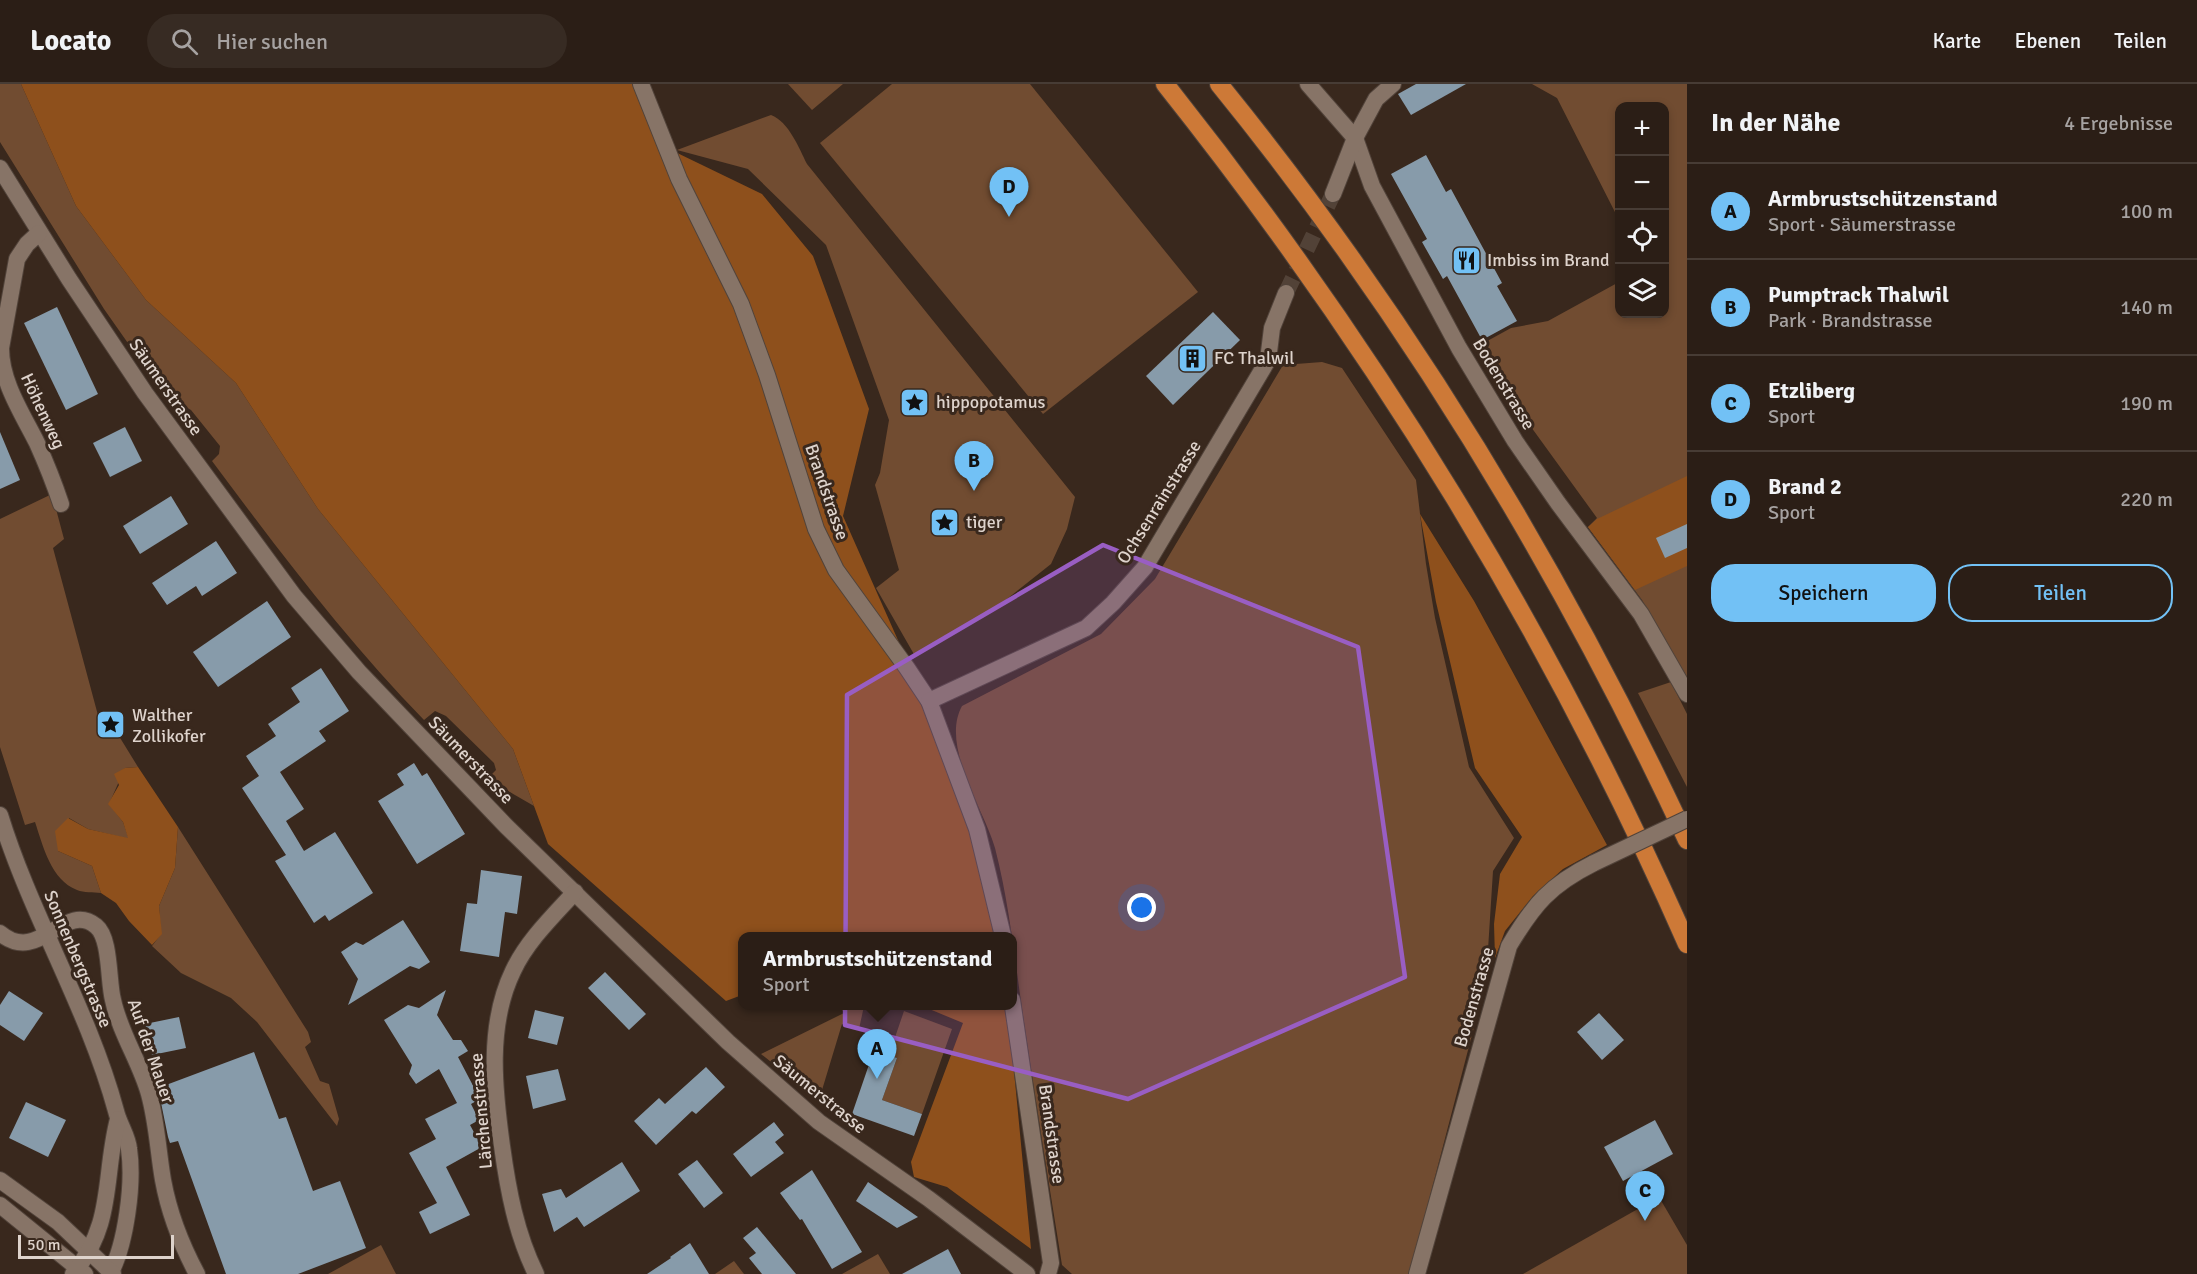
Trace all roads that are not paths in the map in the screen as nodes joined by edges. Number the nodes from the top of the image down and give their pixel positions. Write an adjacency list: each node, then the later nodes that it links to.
1 (640, 84): 13 (street, Brandstrasse)
2 (1165, 84): 21 (highway)
3 (1219, 84): 16 (highway)
4 (1308, 84): 6 (street, Bodenstrasse)
5 (1393, 84): 6 (street)
6 (1355, 138): 8 (street); 12 (street, Bodenstrasse)
7 (0, 168): 9 (street, Säumerstrasse)
8 (1333, 194)
9 (39, 233): 11 (street, Höhenweg); 17 (street, Säumerstrasse)
10 (1286, 293): 13 (street, Ochsenrainstrasse)
11 (61, 504)
12 (1687, 694)
13 (929, 701): 18 (street, Brandstrasse)
14 (0, 815): 20 (street, Sonnenbergstrasse)
15 (1687, 819): 33 (street, Bodenstrasse, bridge)
16 (1687, 840)
17 (575, 892): 30 (street, Lärchenstrasse); 31 (street, Säumerstrasse)
18 (1001, 932)
19 (0, 933): 20 (street, Auf der Mauer)
20 (47, 934): 23 (street, Sonnenbergstrasse); 29 (street, Auf der Mauer)
21 (1687, 944)
22 (1014, 1010): 32 (street, Brandstrasse)
23 (118, 1119): 26 (street, Sonnenbergstrasse); 28 (street, Sonnenbergstrasse)
24 (0, 1180): 26 (street)
25 (0, 1205): 27 (street)
26 (90, 1250): 27 (street, Sonnenbergstrasse); 28 (street)
27 (79, 1272)
28 (111, 1274)
29 (197, 1274)
30 (536, 1274)
31 (1027, 1274)
32 (1048, 1274)
33 (1417, 1274)

